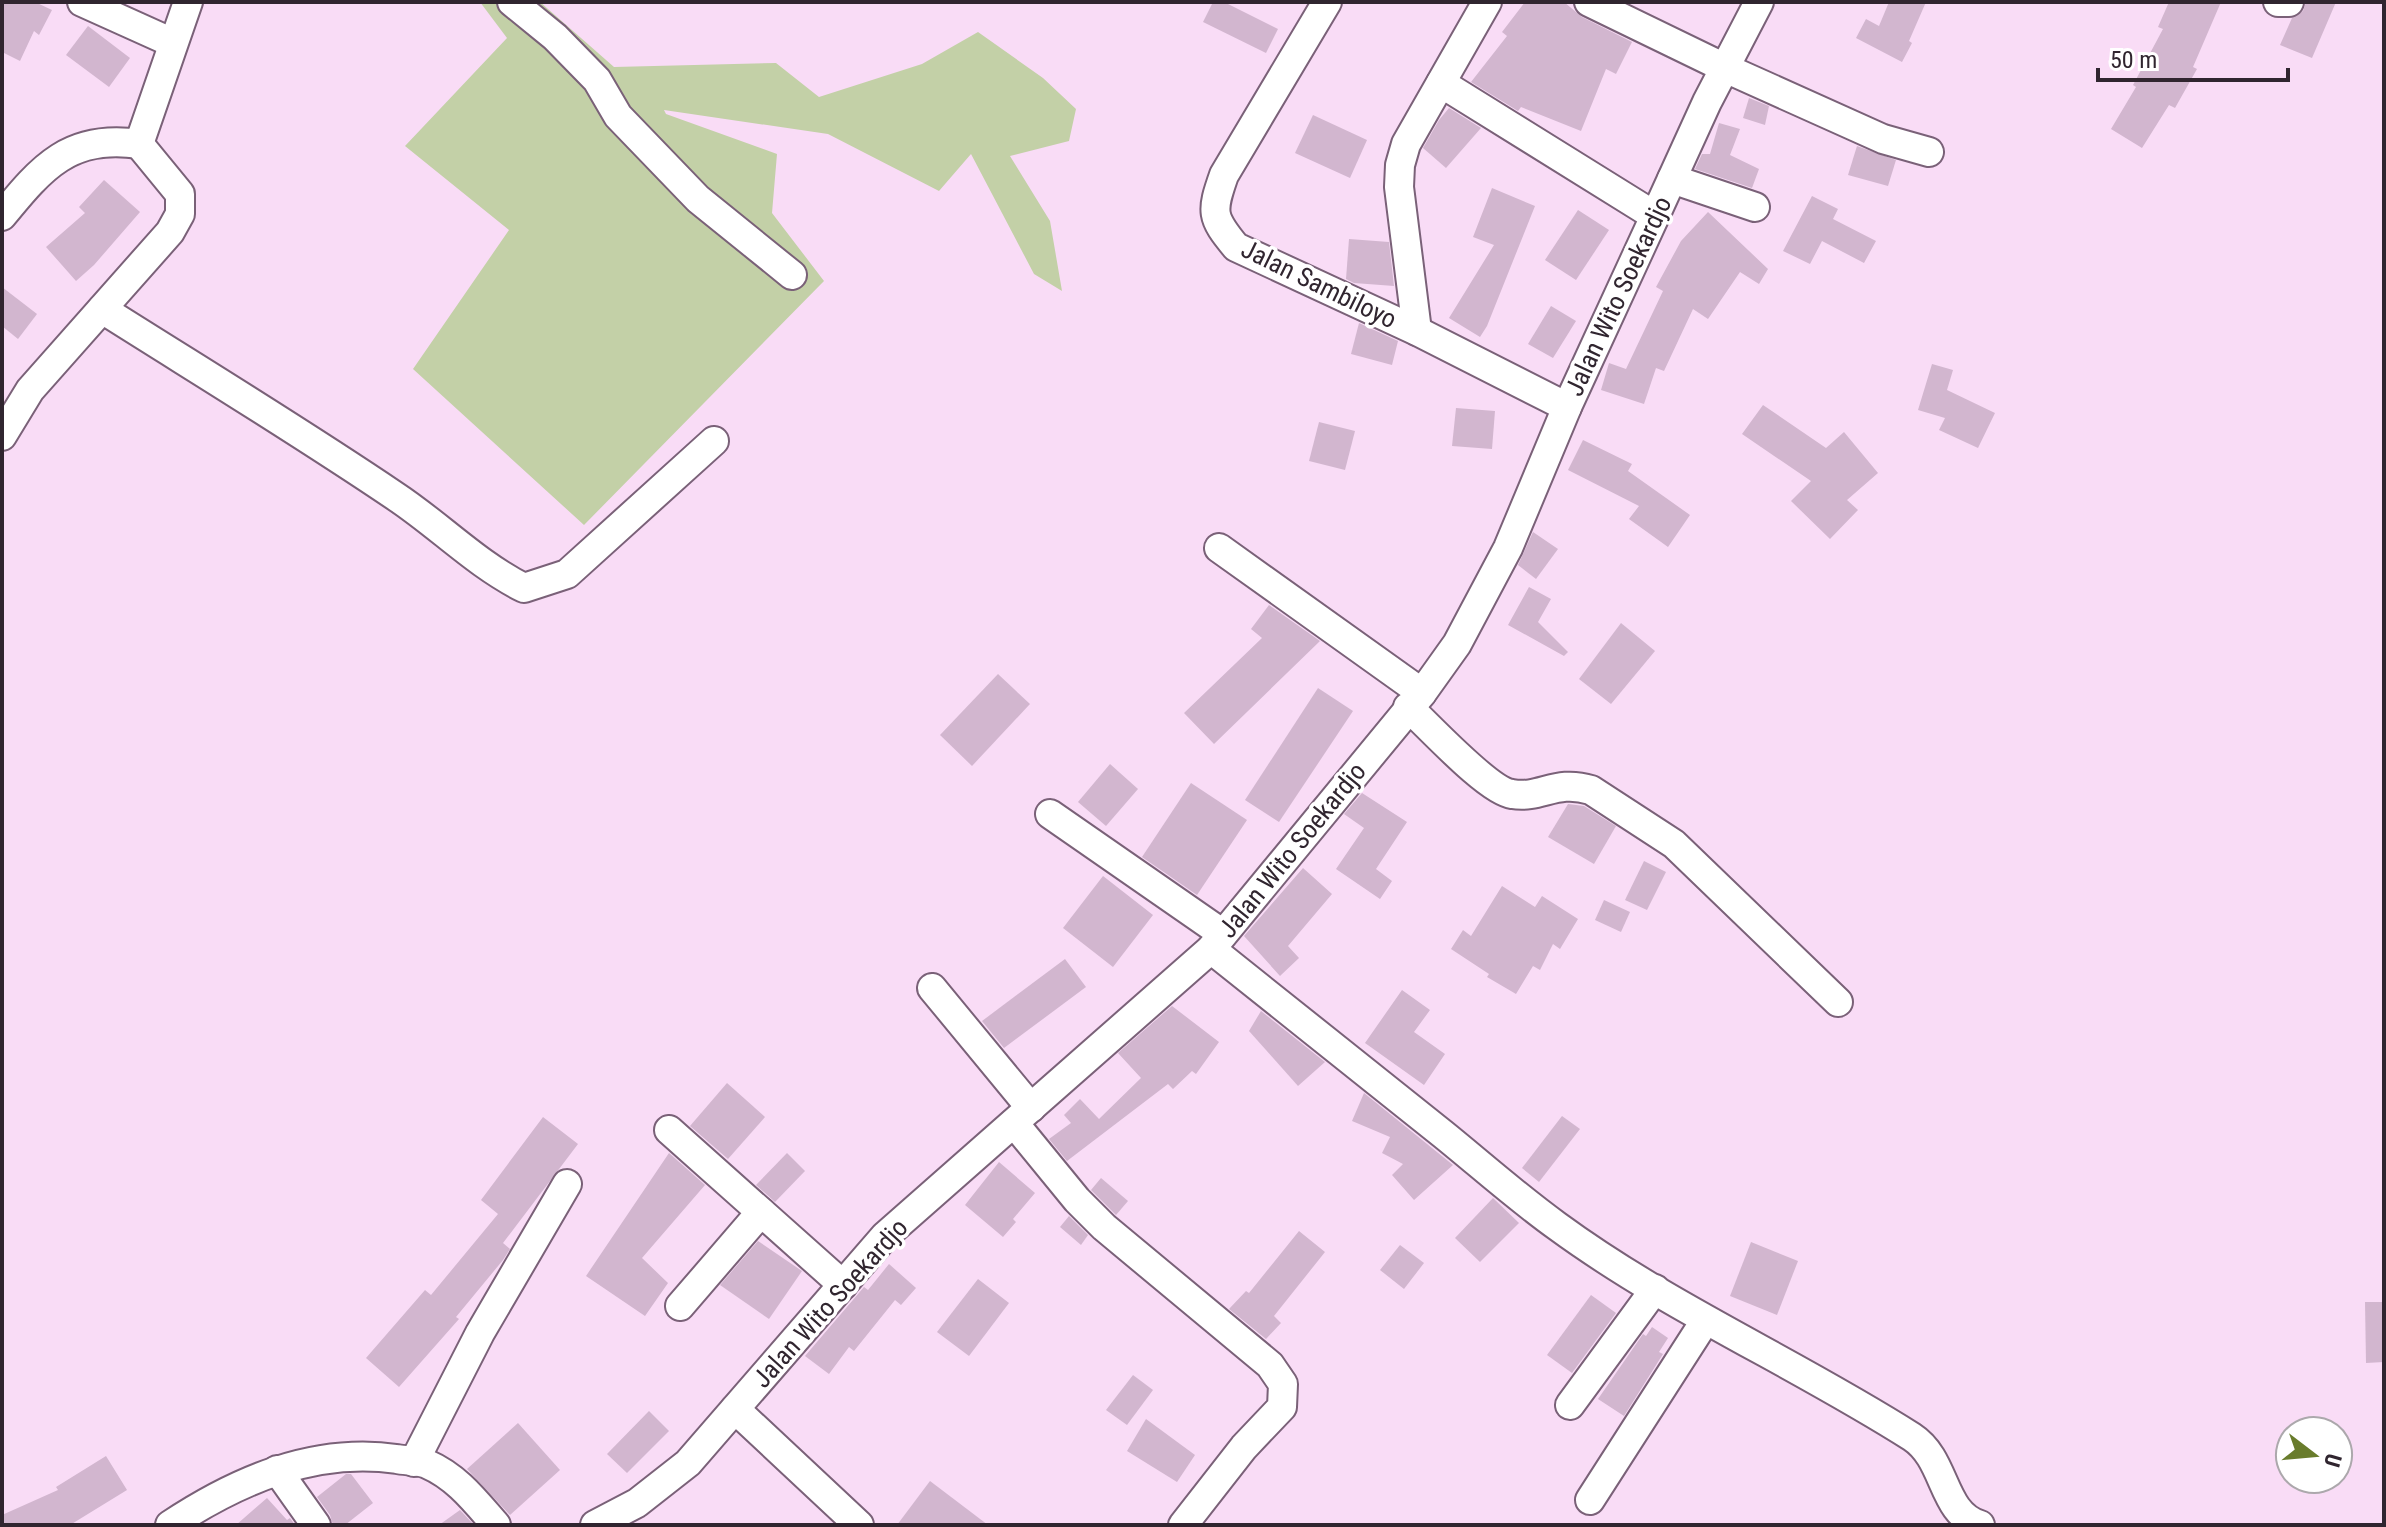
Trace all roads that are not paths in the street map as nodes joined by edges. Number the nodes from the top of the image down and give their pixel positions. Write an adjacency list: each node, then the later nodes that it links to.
1 (82, 2): 10 (street)
2 (188, 2): 10 (street)
3 (512, 2): 19 (street)
4 (1327, 2): 21 (street, Jalan Sambiloyo)
5 (1487, 2): 12 (street)
6 (1589, 2): 11 (street)
7 (1759, 2): 11 (street, Jalan Wito Soekardjo)
8 (2278, 2): 9 (street)
9 (2289, 2)
10 (173, 43): 13 (street)
11 (1725, 68): 14 (street); 15 (street, Jalan Wito Soekardjo)
12 (1441, 83): 18 (street); 21 (street)
13 (139, 144): 17 (street); 20 (street)
14 (1929, 152)
15 (1672, 179): 16 (street); 18 (street, Jalan Wito Soekardjo)
16 (1755, 207)
17 (2, 216)
18 (1655, 216): 22 (street, Jalan Wito Soekardjo)
19 (792, 275)
20 (102, 309): 23 (street); 24 (street)
21 (1417, 331): 22 (street, Jalan Sambiloyo)
22 (1567, 407): 26 (street, Jalan Wito Soekardjo)
23 (2, 436)
24 (714, 441)
25 (1219, 548): 26 (street)
26 (1415, 700): 28 (street, Jalan Wito Soekardjo); 30 (street)
27 (1050, 814): 28 (street)
28 (1217, 942): 31 (street, Jalan Wito Soekardjo); 36 (street)
29 (932, 988): 31 (street)
30 (1838, 1002)
31 (1022, 1115): 35 (street, Jalan Wito Soekardjo); 50 (street)
32 (669, 1130): 34 (street)
33 (567, 1184): 41 (street)
34 (761, 1212): 35 (street); 37 (street)
35 (843, 1285): 40 (street, Jalan Wito Soekardjo)
36 (1655, 1289): 38 (street); 39 (street)
37 (680, 1306)
38 (1705, 1321): 43 (street); 45 (street)
39 (1570, 1405)
40 (735, 1409): 48 (street, Jalan Wito Soekardjo); 49 (street)
41 (414, 1462): 42 (street); 47 (street)
42 (277, 1470): 44 (street); 46 (street)
43 (1590, 1500)
44 (184, 1521)
45 (1974, 1523)
46 (316, 1525)
47 (496, 1525)
48 (595, 1525)
49 (859, 1525)
50 (1183, 1525)

